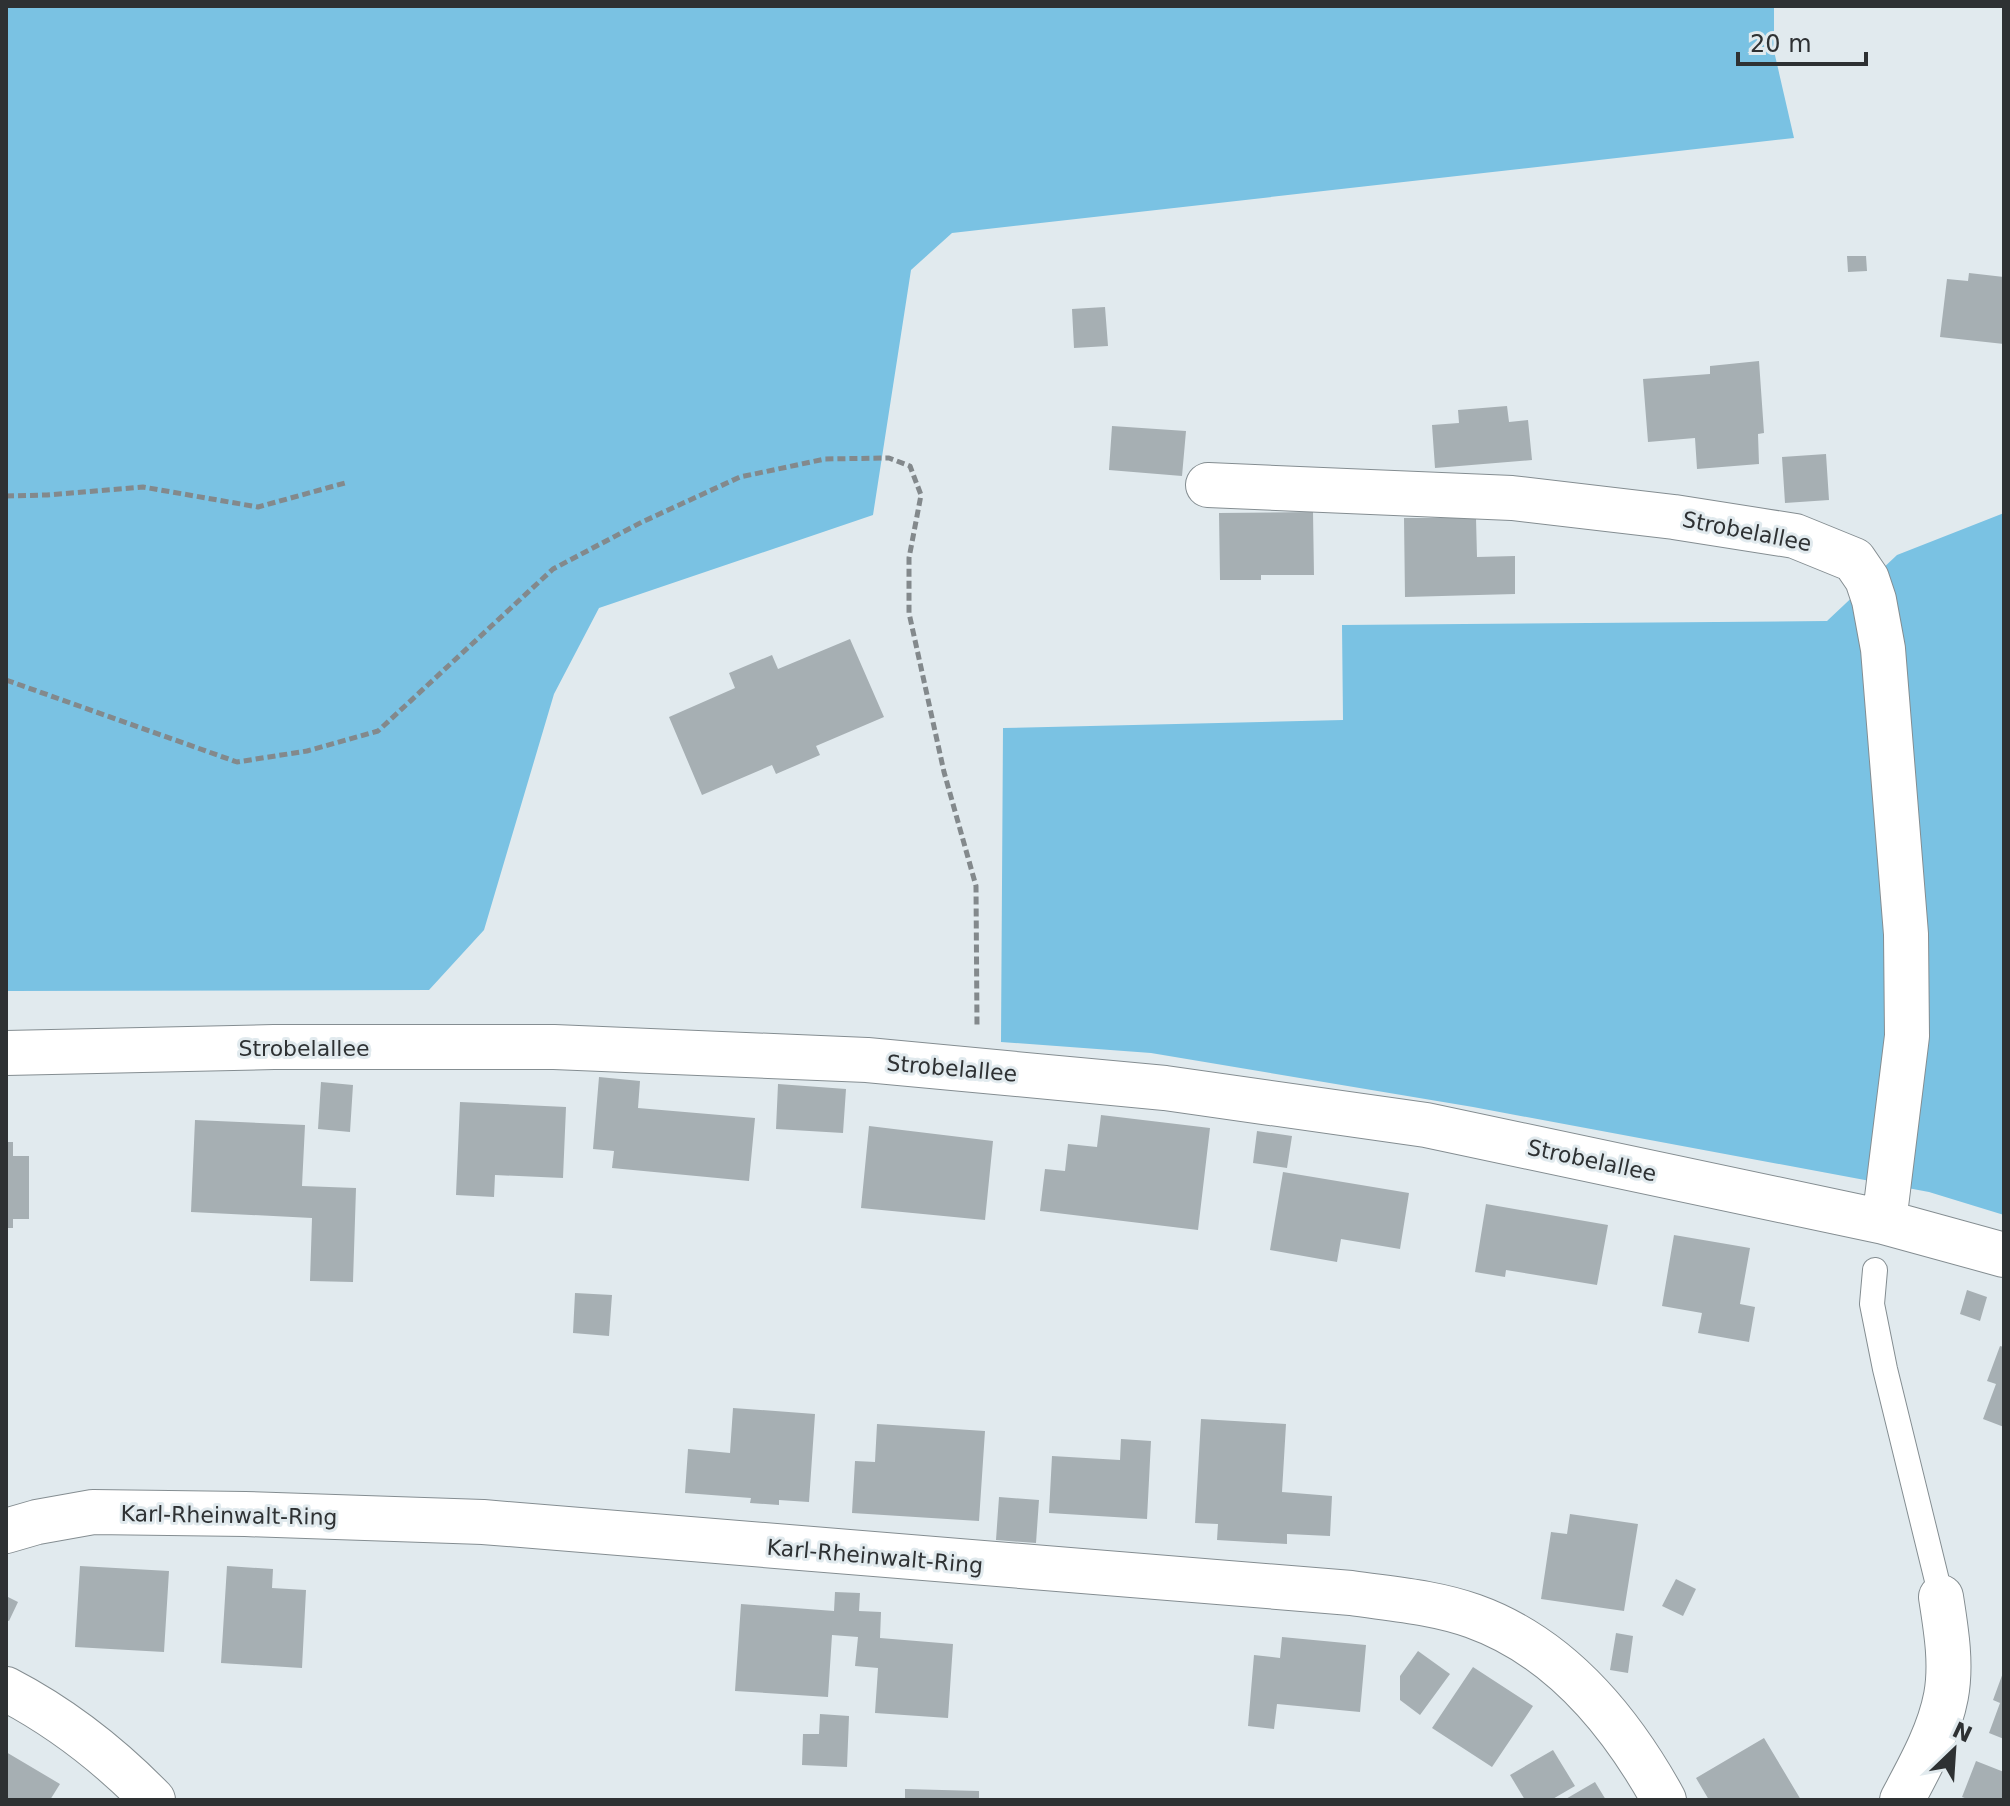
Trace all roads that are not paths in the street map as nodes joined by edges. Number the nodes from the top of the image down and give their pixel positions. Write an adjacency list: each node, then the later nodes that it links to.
1 (1208, 485): 3 (street, Strobelallee)
2 (6, 1053): 3 (street, Strobelallee)
3 (1884, 1222): 4 (street, Strobelallee)
4 (2004, 1255)
5 (1875, 1270): 7 (lane)
6 (6, 1531): 10 (street, Karl-Rheinwalt-Ring)
7 (1941, 1597): 11 (street)
8 (6, 1689): 9 (street)
9 (153, 1800)
10 (1664, 1800)
11 (1902, 1800)

